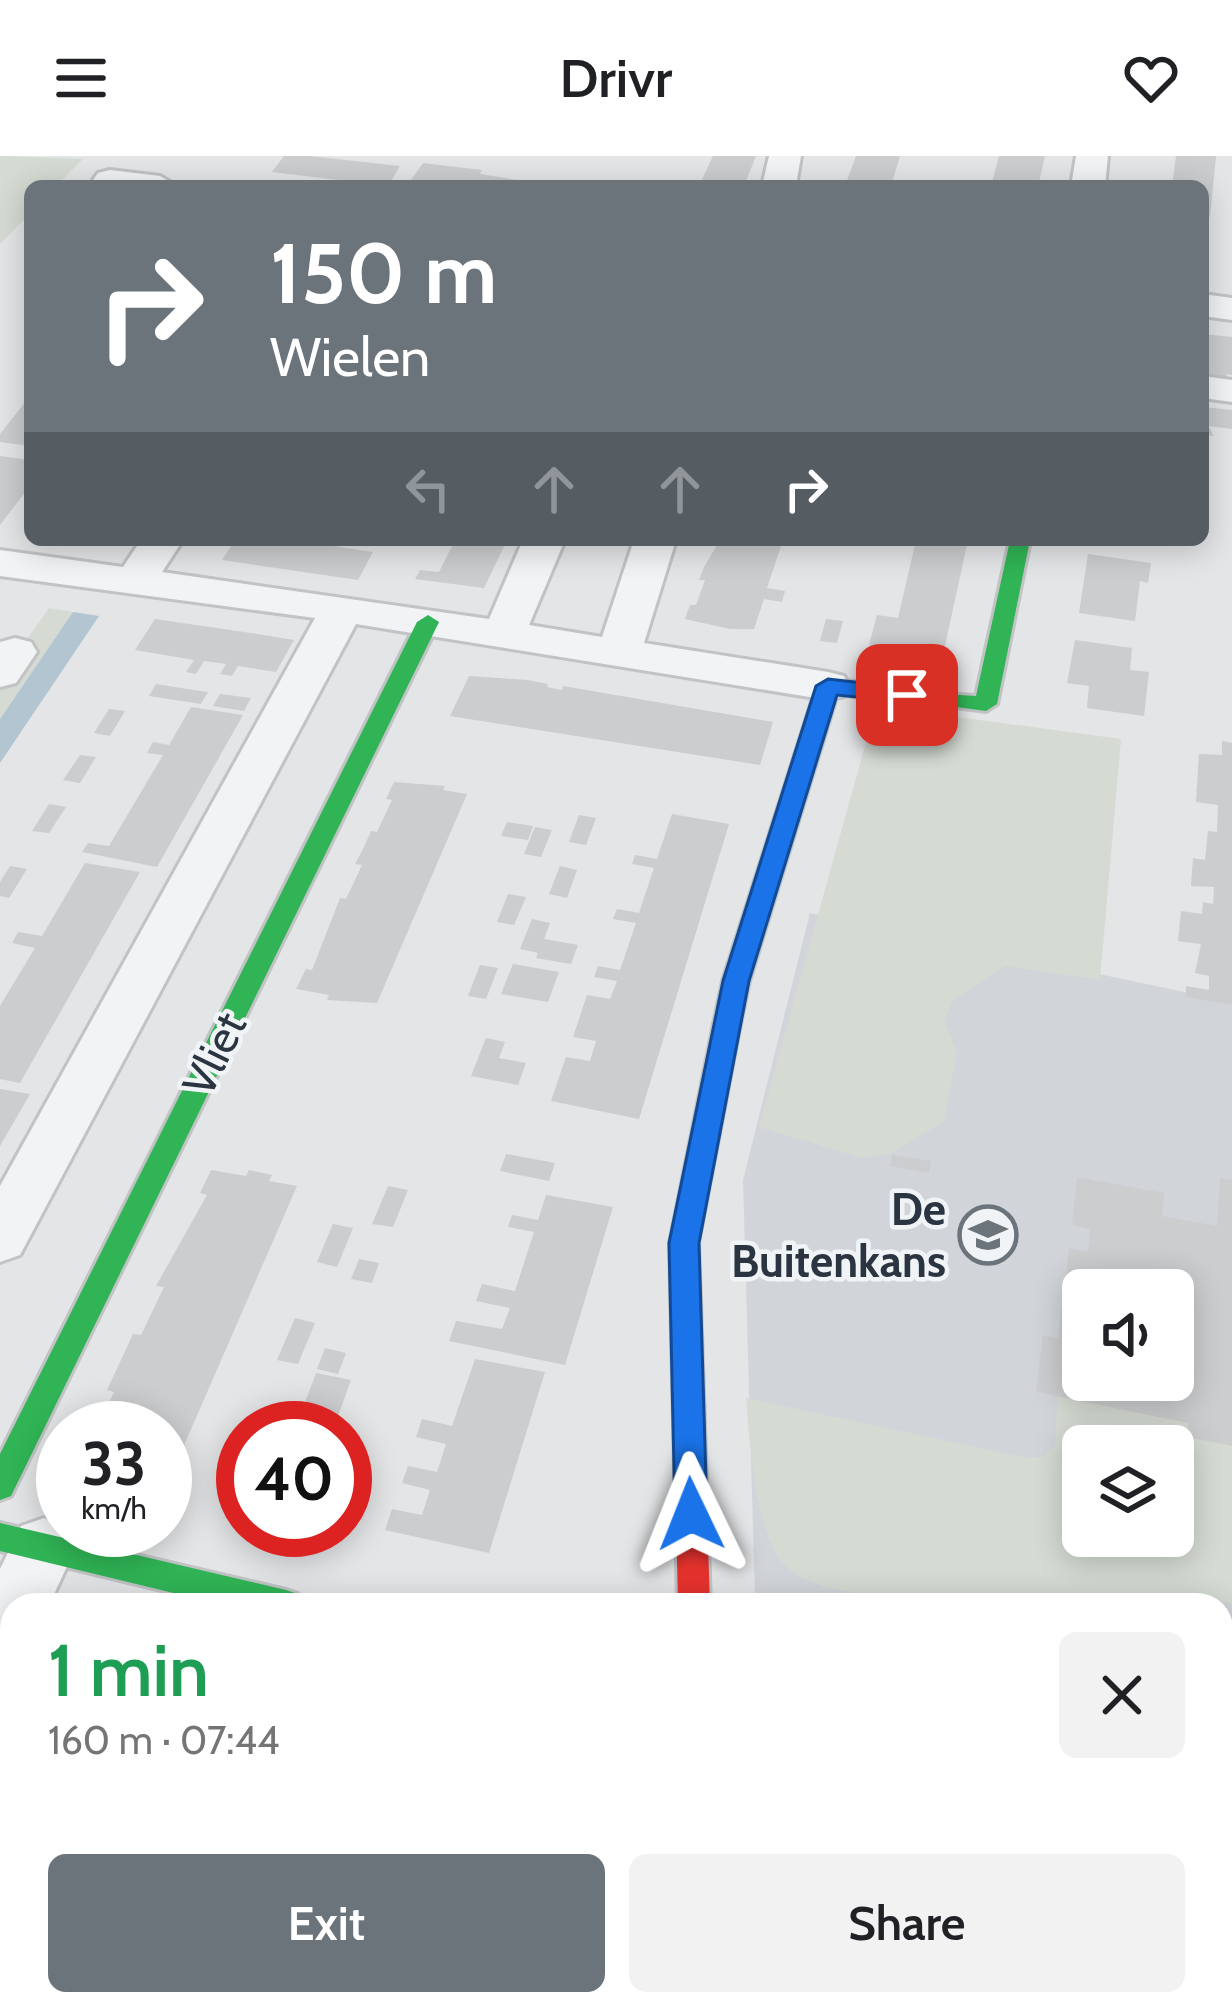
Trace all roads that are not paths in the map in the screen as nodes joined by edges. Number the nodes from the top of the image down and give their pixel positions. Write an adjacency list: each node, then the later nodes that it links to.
1 (158, 546): 6 (street)
2 (541, 546): 9 (street)
3 (653, 546): 10 (street)
4 (1019, 546): 11 (street)
5 (0, 563): 6 (street)
6 (135, 580): 7 (street)
7 (342, 609): 8 (street); 12 (street)
8 (428, 622): 9 (street); 13 (street, Vliet)
9 (503, 634): 10 (street)
10 (619, 652): 11 (street)
11 (828, 686): 17 (street)
12 (0, 1239)
13 (0, 1486)
14 (22, 1542): 15 (street); 16 (street)
15 (16, 1593)
16 (236, 1593)
17 (694, 1593)

